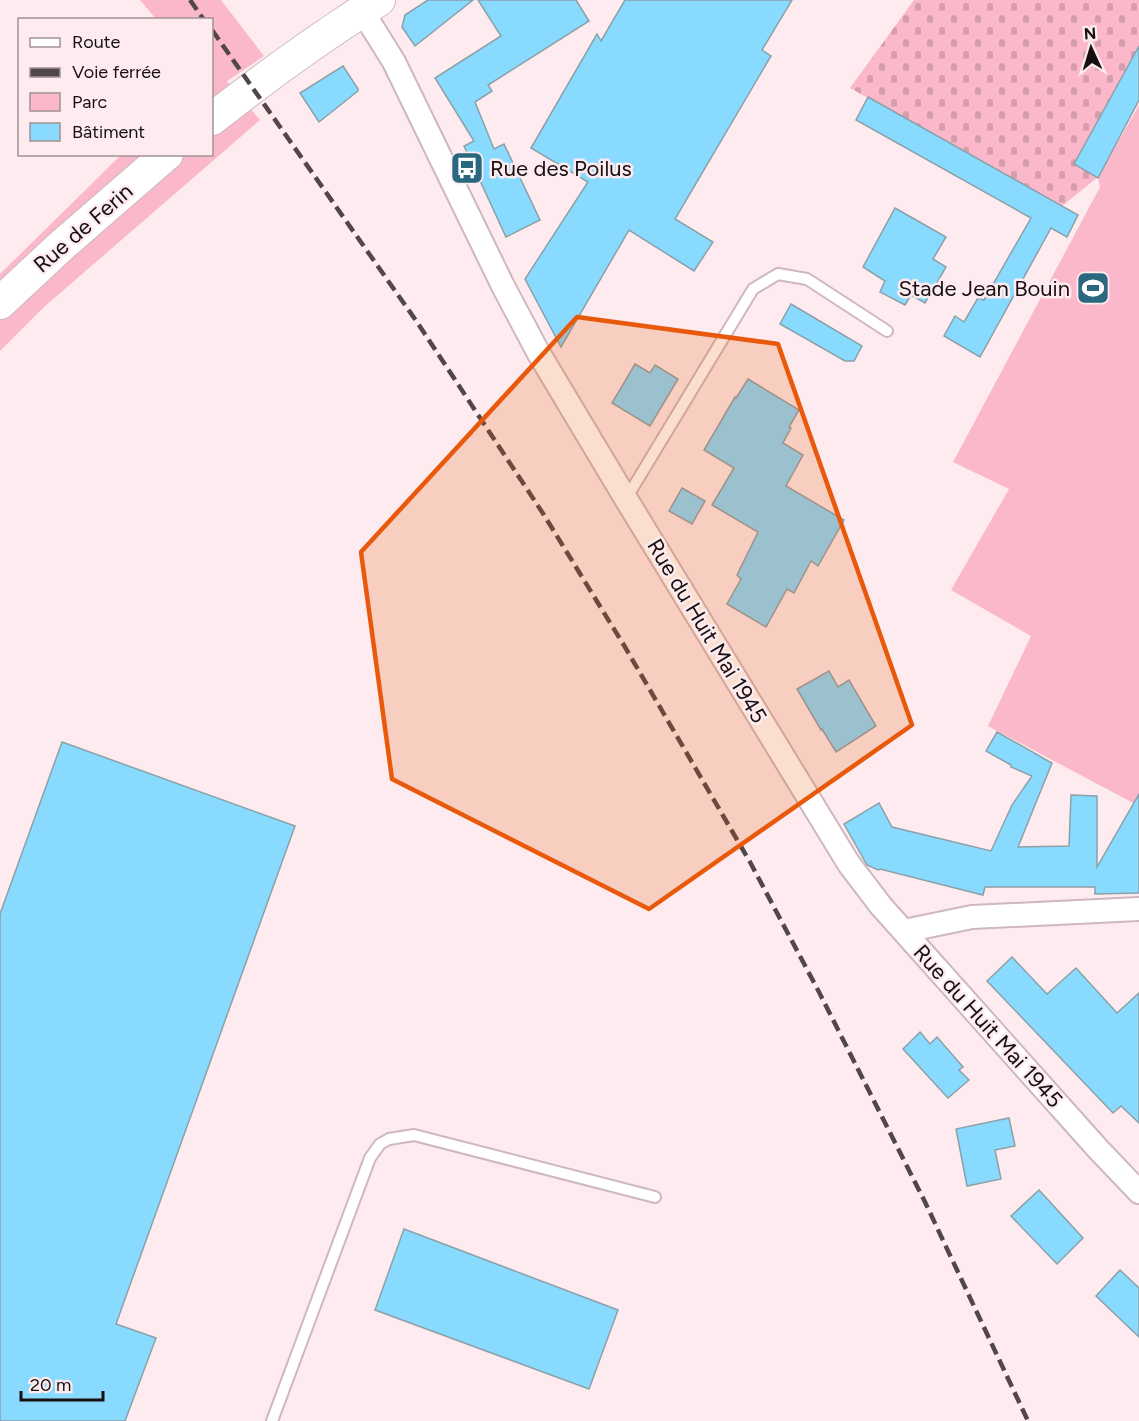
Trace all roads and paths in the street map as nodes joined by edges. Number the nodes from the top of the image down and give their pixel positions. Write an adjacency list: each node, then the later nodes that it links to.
1 (374, 3): 2 (street); 6 (street, Rue du Huit Mai 1945)
2 (213, 118)
3 (165, 156): 4 (street, Rue de Ferin)
4 (0, 303)
5 (887, 331): 6 (lane)
6 (626, 499): 8 (street, Rue du Huit Mai 1945)
7 (1139, 909): 8 (street)
8 (904, 931): 9 (street, Rue du Huit Mai 1945)
9 (1139, 1192)
10 (655, 1197): 11 (lane)
11 (272, 1421)

